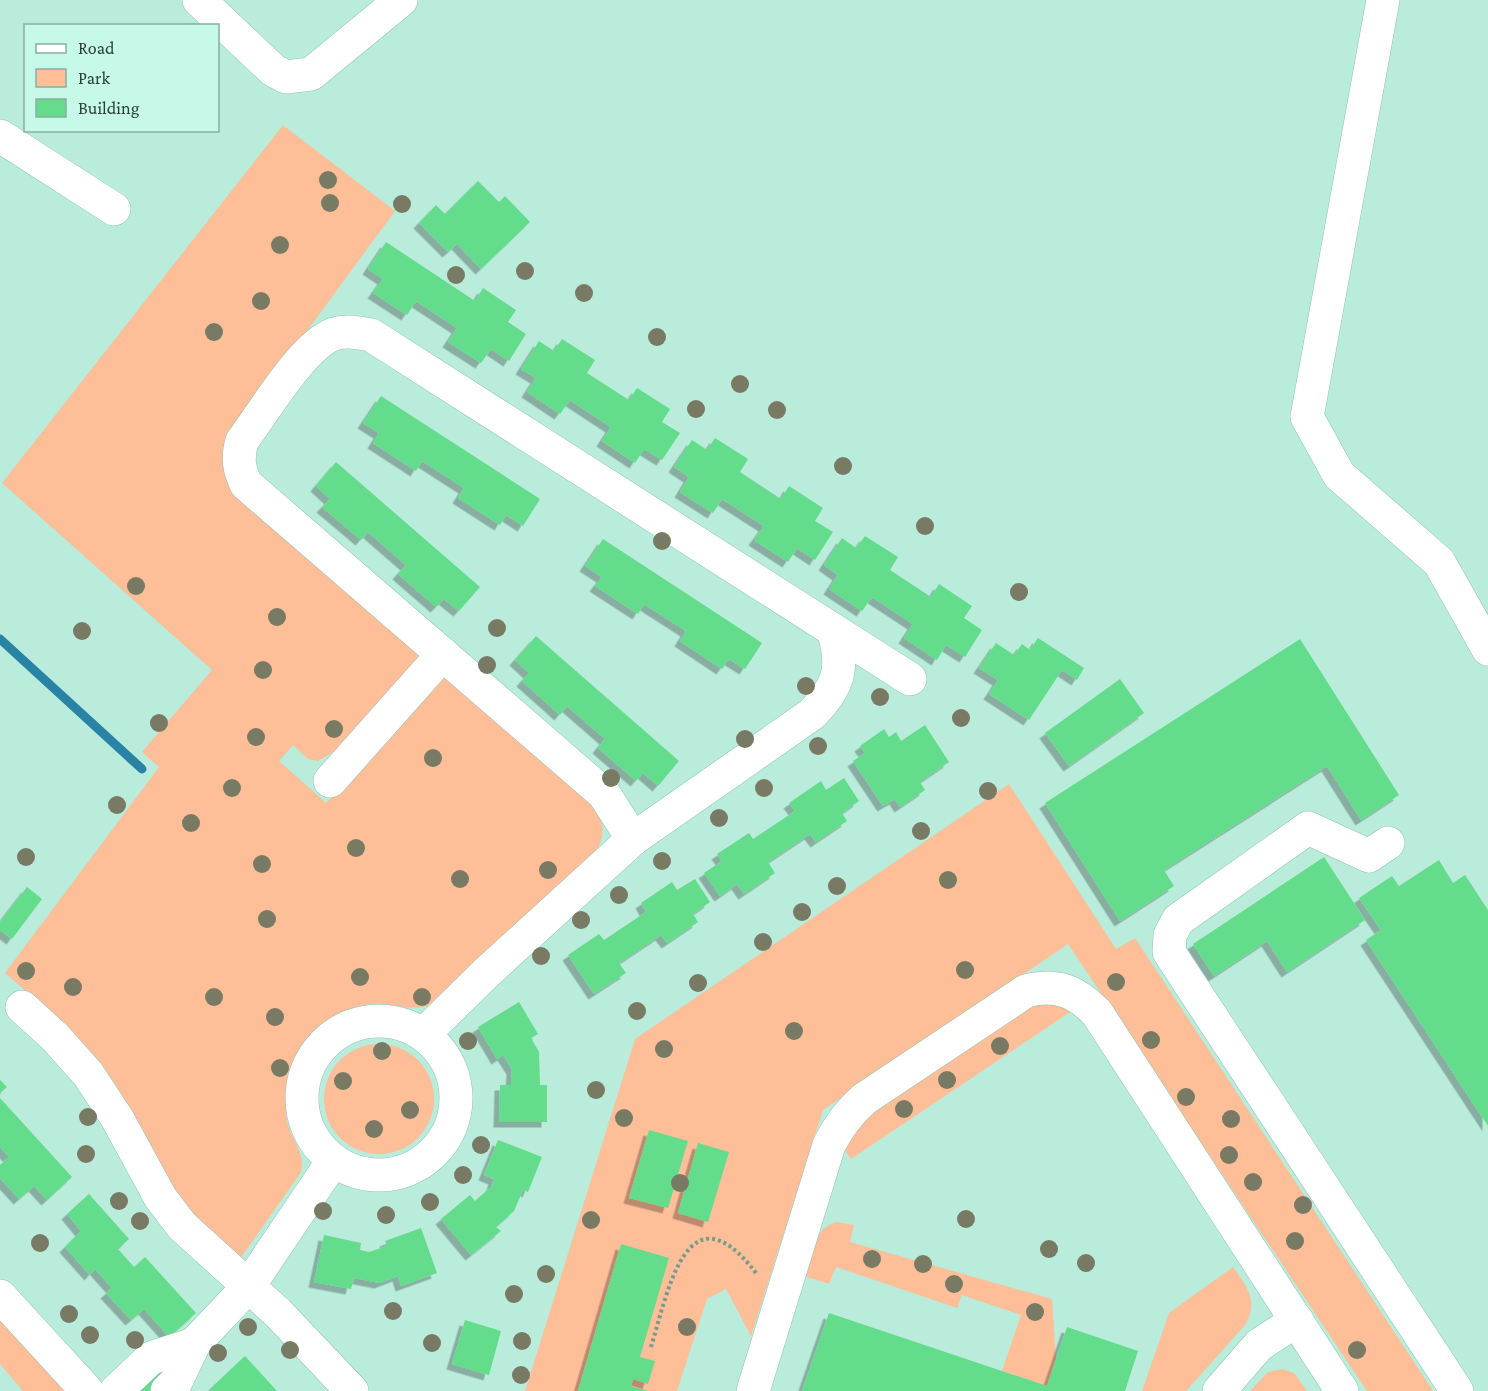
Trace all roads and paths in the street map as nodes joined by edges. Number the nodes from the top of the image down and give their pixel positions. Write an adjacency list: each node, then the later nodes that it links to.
1 (199, 0): 2 (street)
2 (400, 0)
3 (1383, 0): 7 (street)
4 (0, 136): 5 (street)
5 (114, 209)
6 (833, 630): 8 (street); 9 (street); 11 (street)
7 (1488, 649)
8 (443, 654): 10 (street); 11 (street)
9 (910, 679)
10 (330, 780)
11 (633, 839): 14 (street)
12 (1388, 843): 29 (street)
13 (22, 1007): 16 (street)
14 (424, 1034): 15 (street); 15 (street)
15 (333, 1161): 16 (street)
16 (248, 1287): 20 (street); 25 (street)
17 (0, 1296): 22 (street)
18 (780, 1305): 19 (street); 21 (path); 26 (street)
19 (1297, 1320): 27 (street); 28 (street)
20 (194, 1344): 23 (street); 24 (street)
21 (651, 1347)
22 (87, 1391)
23 (116, 1391)
24 (167, 1391)
25 (352, 1391)
26 (753, 1391)
27 (1219, 1391)
28 (1342, 1391)
29 (1457, 1391)

